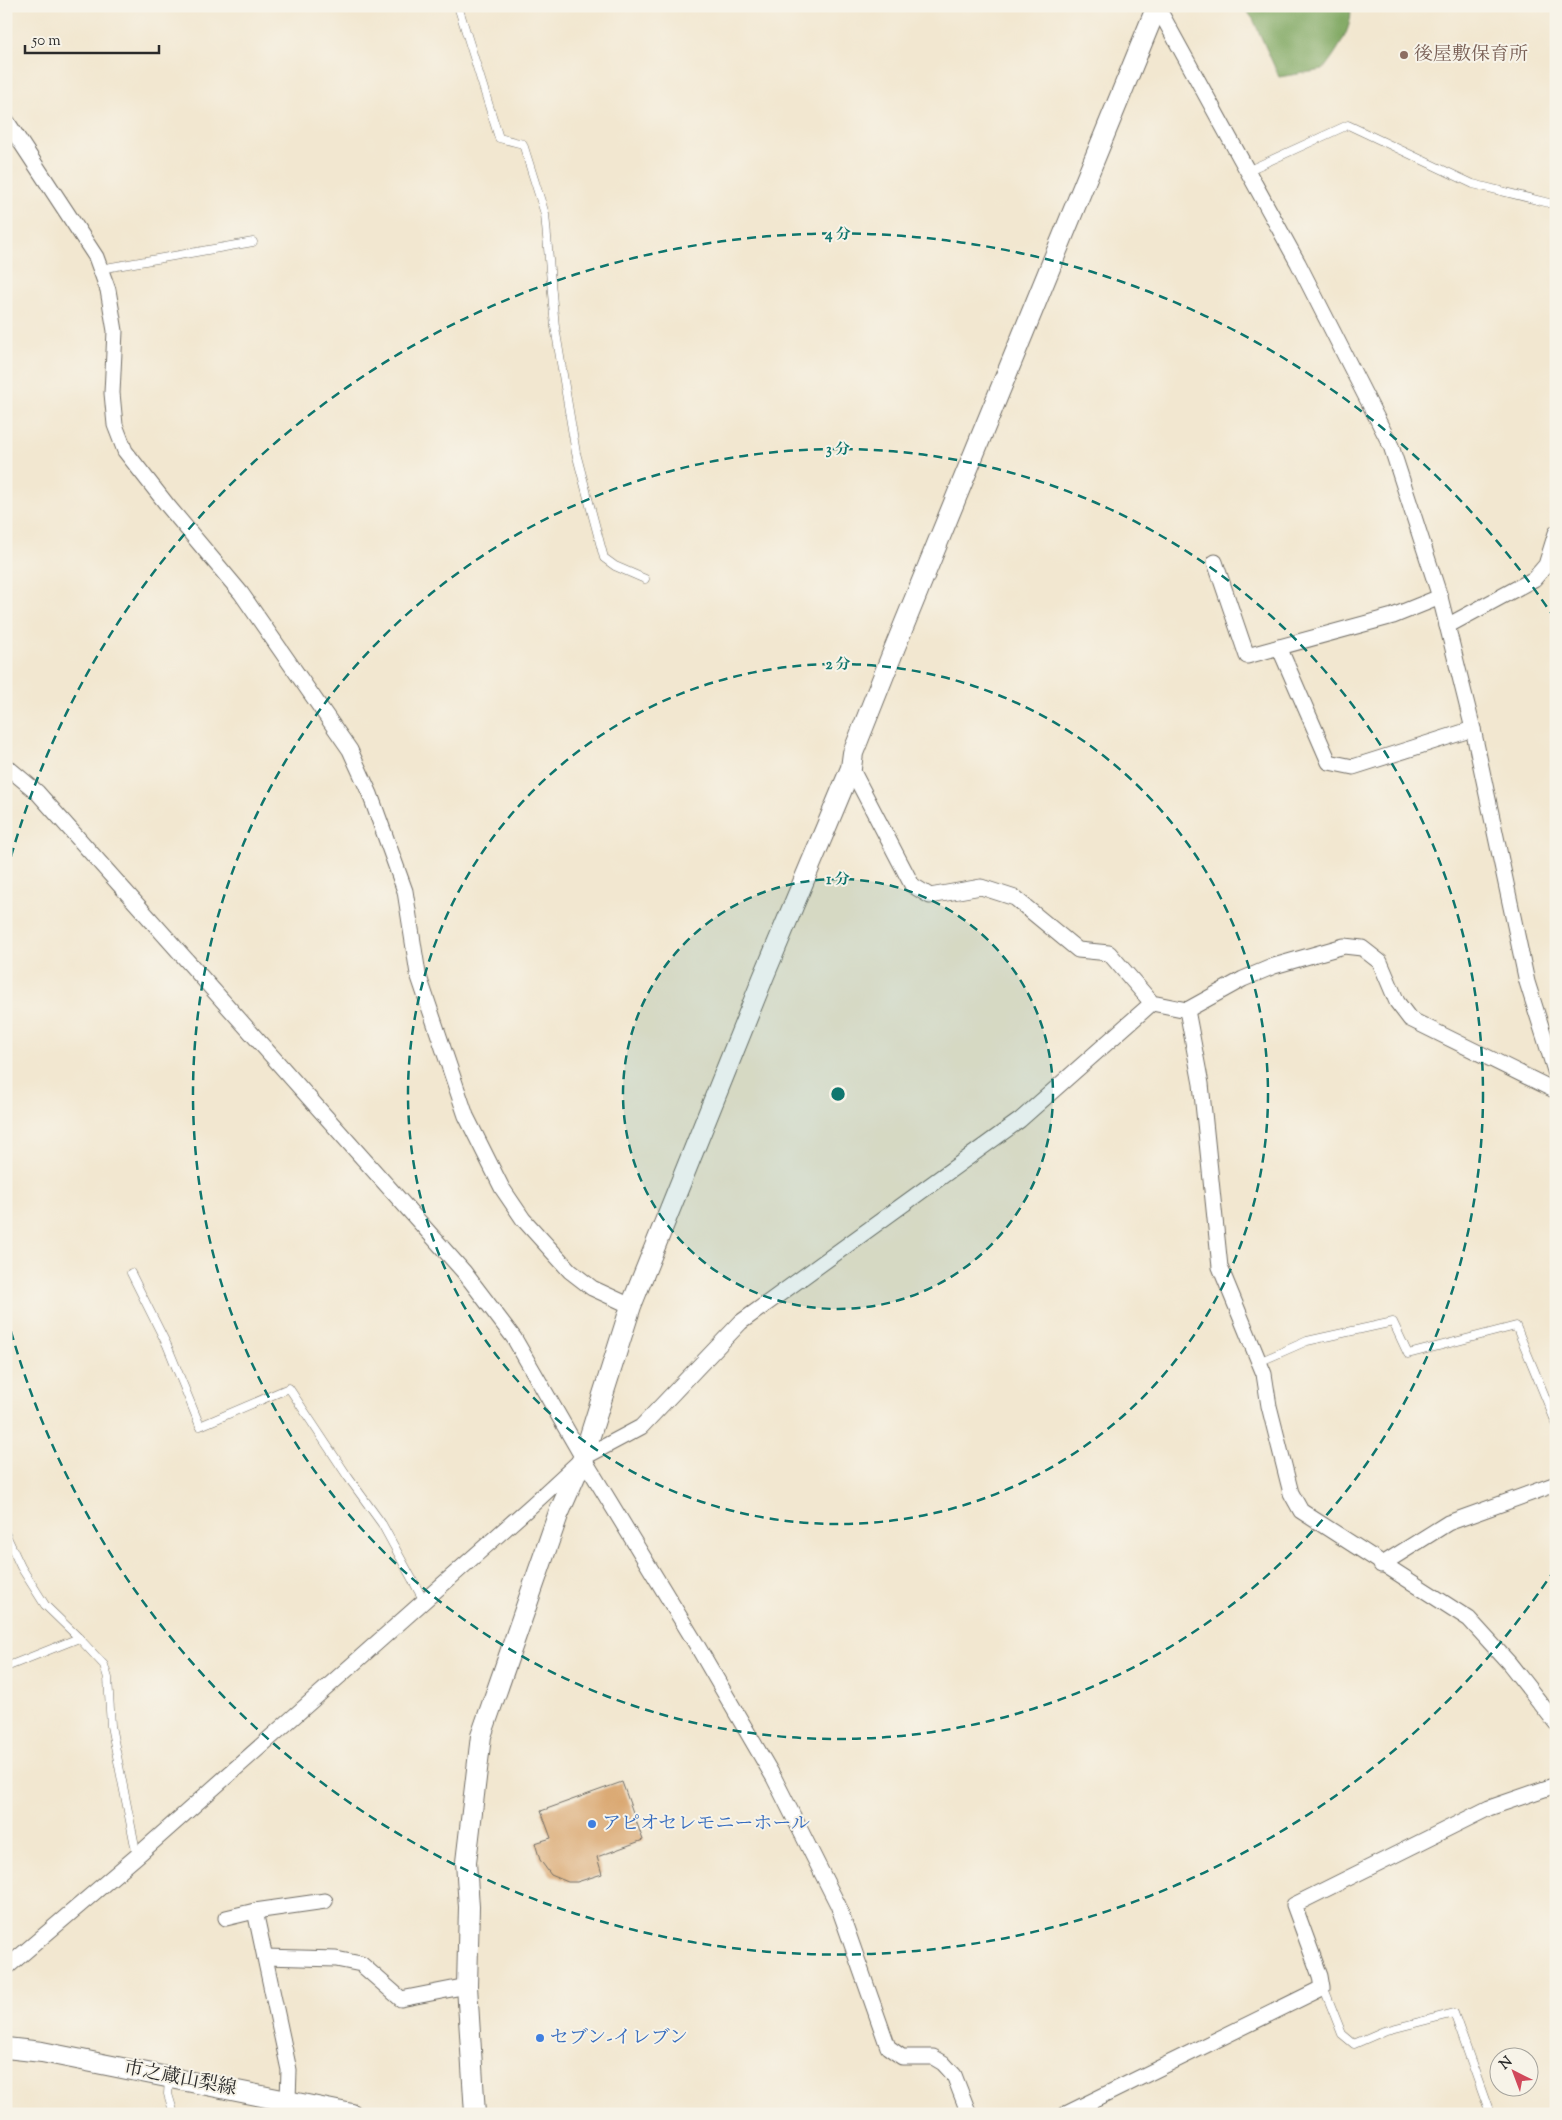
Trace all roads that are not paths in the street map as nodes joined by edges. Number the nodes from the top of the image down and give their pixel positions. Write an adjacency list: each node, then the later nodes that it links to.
1 (458, 6): 11 (lane)
2 (1157, 6): 5 (street); 17 (street)
3 (6, 120): 4 (street)
4 (12, 143): 8 (street)
5 (1247, 171): 6 (lane); 12 (street)
6 (1556, 202)
7 (253, 242): 8 (lane)
8 (100, 269): 23 (street)
9 (1556, 533): 13 (street)
10 (1215, 562): 14 (street)
11 (645, 579)
12 (1440, 597): 13 (street); 14 (street)
13 (1447, 626): 15 (street)
14 (1279, 648): 15 (street)
15 (1473, 729): 20 (street)
16 (6, 766): 26 (street)
17 (852, 768): 18 (street); 23 (street)
18 (1152, 1002): 19 (street); 26 (street)
19 (1187, 1010): 21 (street); 24 (street)
20 (1556, 1074)
21 (1556, 1091)
22 (131, 1273): 30 (lane)
23 (630, 1306): 26 (street)
24 (1259, 1362): 25 (lane); 29 (street)
25 (1556, 1423)
26 (583, 1458): 30 (street); 41 (street); 49 (street)
27 (1556, 1484): 29 (street)
28 (6, 1535): 31 (lane)
29 (1381, 1565): 33 (street)
30 (424, 1601): 35 (street)
31 (79, 1638): 32 (lane); 35 (lane)
32 (6, 1667)
33 (1556, 1723)
34 (1556, 1785): 42 (street)
35 (136, 1856): 40 (street)
36 (325, 1900): 37 (street)
37 (255, 1911): 38 (street); 39 (street)
38 (226, 1918)
39 (265, 1957): 41 (street); 45 (street)
40 (6, 1968)
41 (468, 1986): 48 (street)
42 (1322, 1988): 50 (street); 51 (lane)
43 (6, 2048): 44 (street, 市之蔵山梨線)
44 (169, 2077): 45 (street, 市之蔵山梨線); 46 (lane)
45 (288, 2100): 47 (street, 市之蔵山梨線)
46 (174, 2114)
47 (352, 2114)
48 (475, 2114)
49 (969, 2114)
50 (1066, 2114)
51 (1490, 2114)

